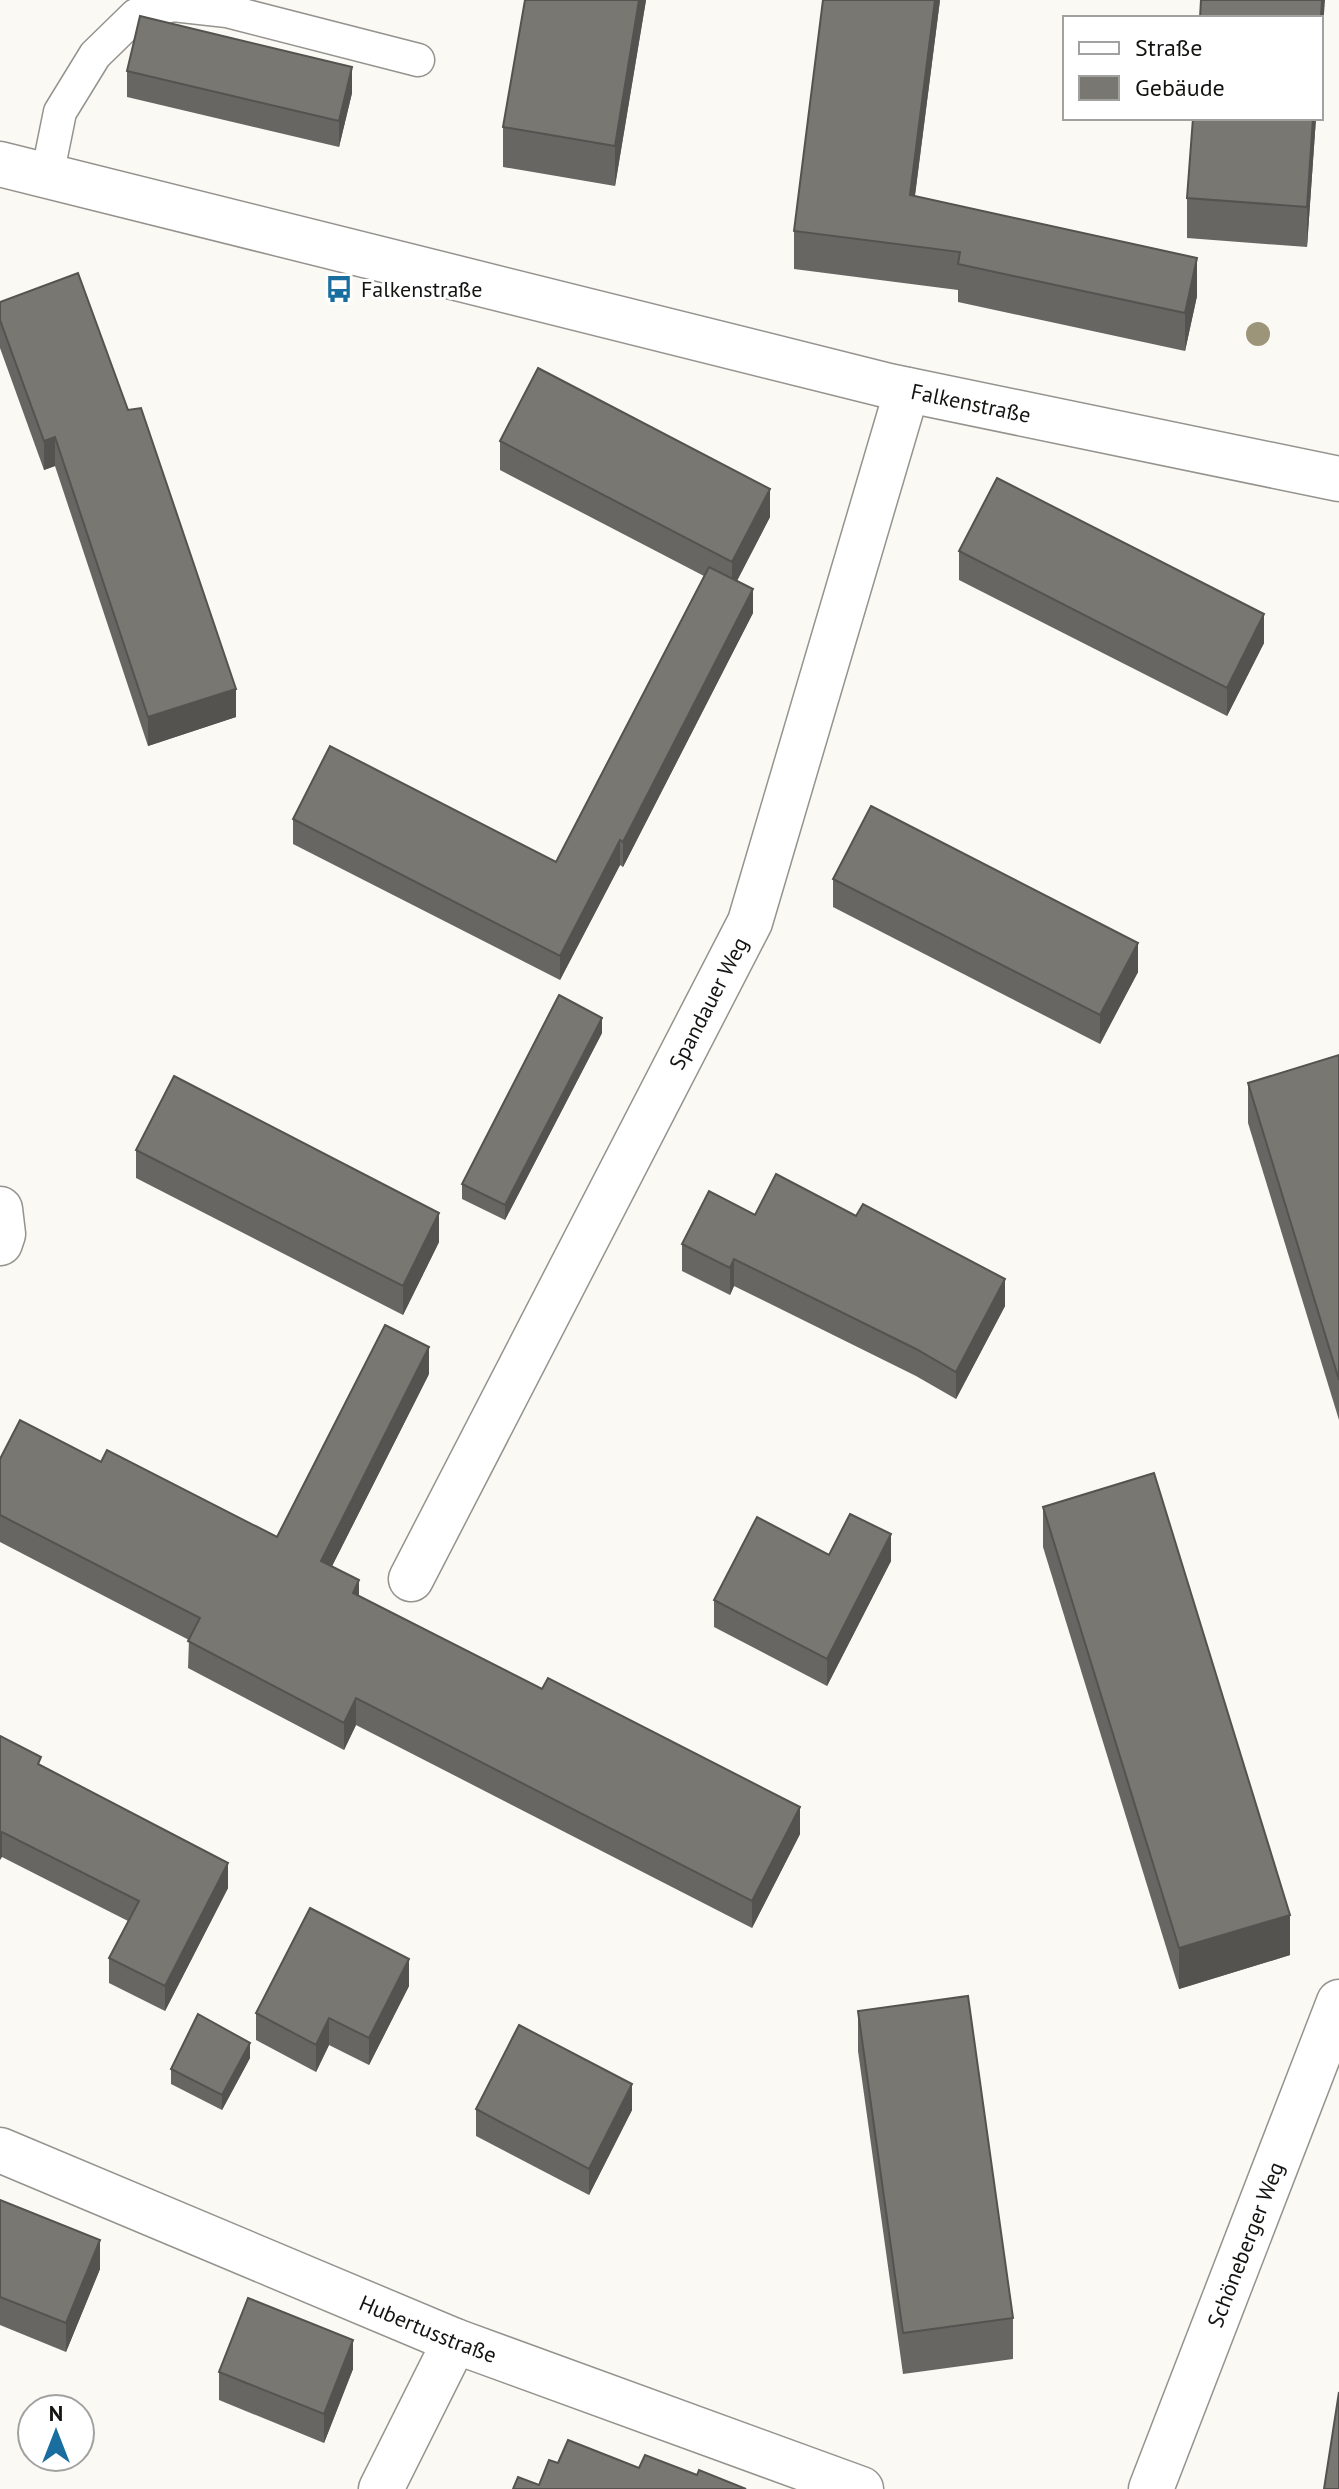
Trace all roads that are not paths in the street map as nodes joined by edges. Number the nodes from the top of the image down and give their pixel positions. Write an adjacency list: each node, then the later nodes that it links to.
1 (418, 60): 3 (lane)
2 (0, 164): 3 (street, Falkenstraße)
3 (47, 176): 4 (street, Falkenstraße)
4 (907, 390): 5 (street, Falkenstraße); 8 (street, Spandauer Weg)
5 (1339, 479)
6 (0, 1209): 7 (street)
7 (0, 1243)
8 (411, 1579)
9 (1339, 2002): 14 (street, Schöneberger Weg)
10 (0, 2150): 11 (street, Hubertusstraße)
11 (455, 2341): 12 (street); 13 (street, Hubertusstraße)
12 (381, 2489)
13 (861, 2489)
14 (1151, 2489)

